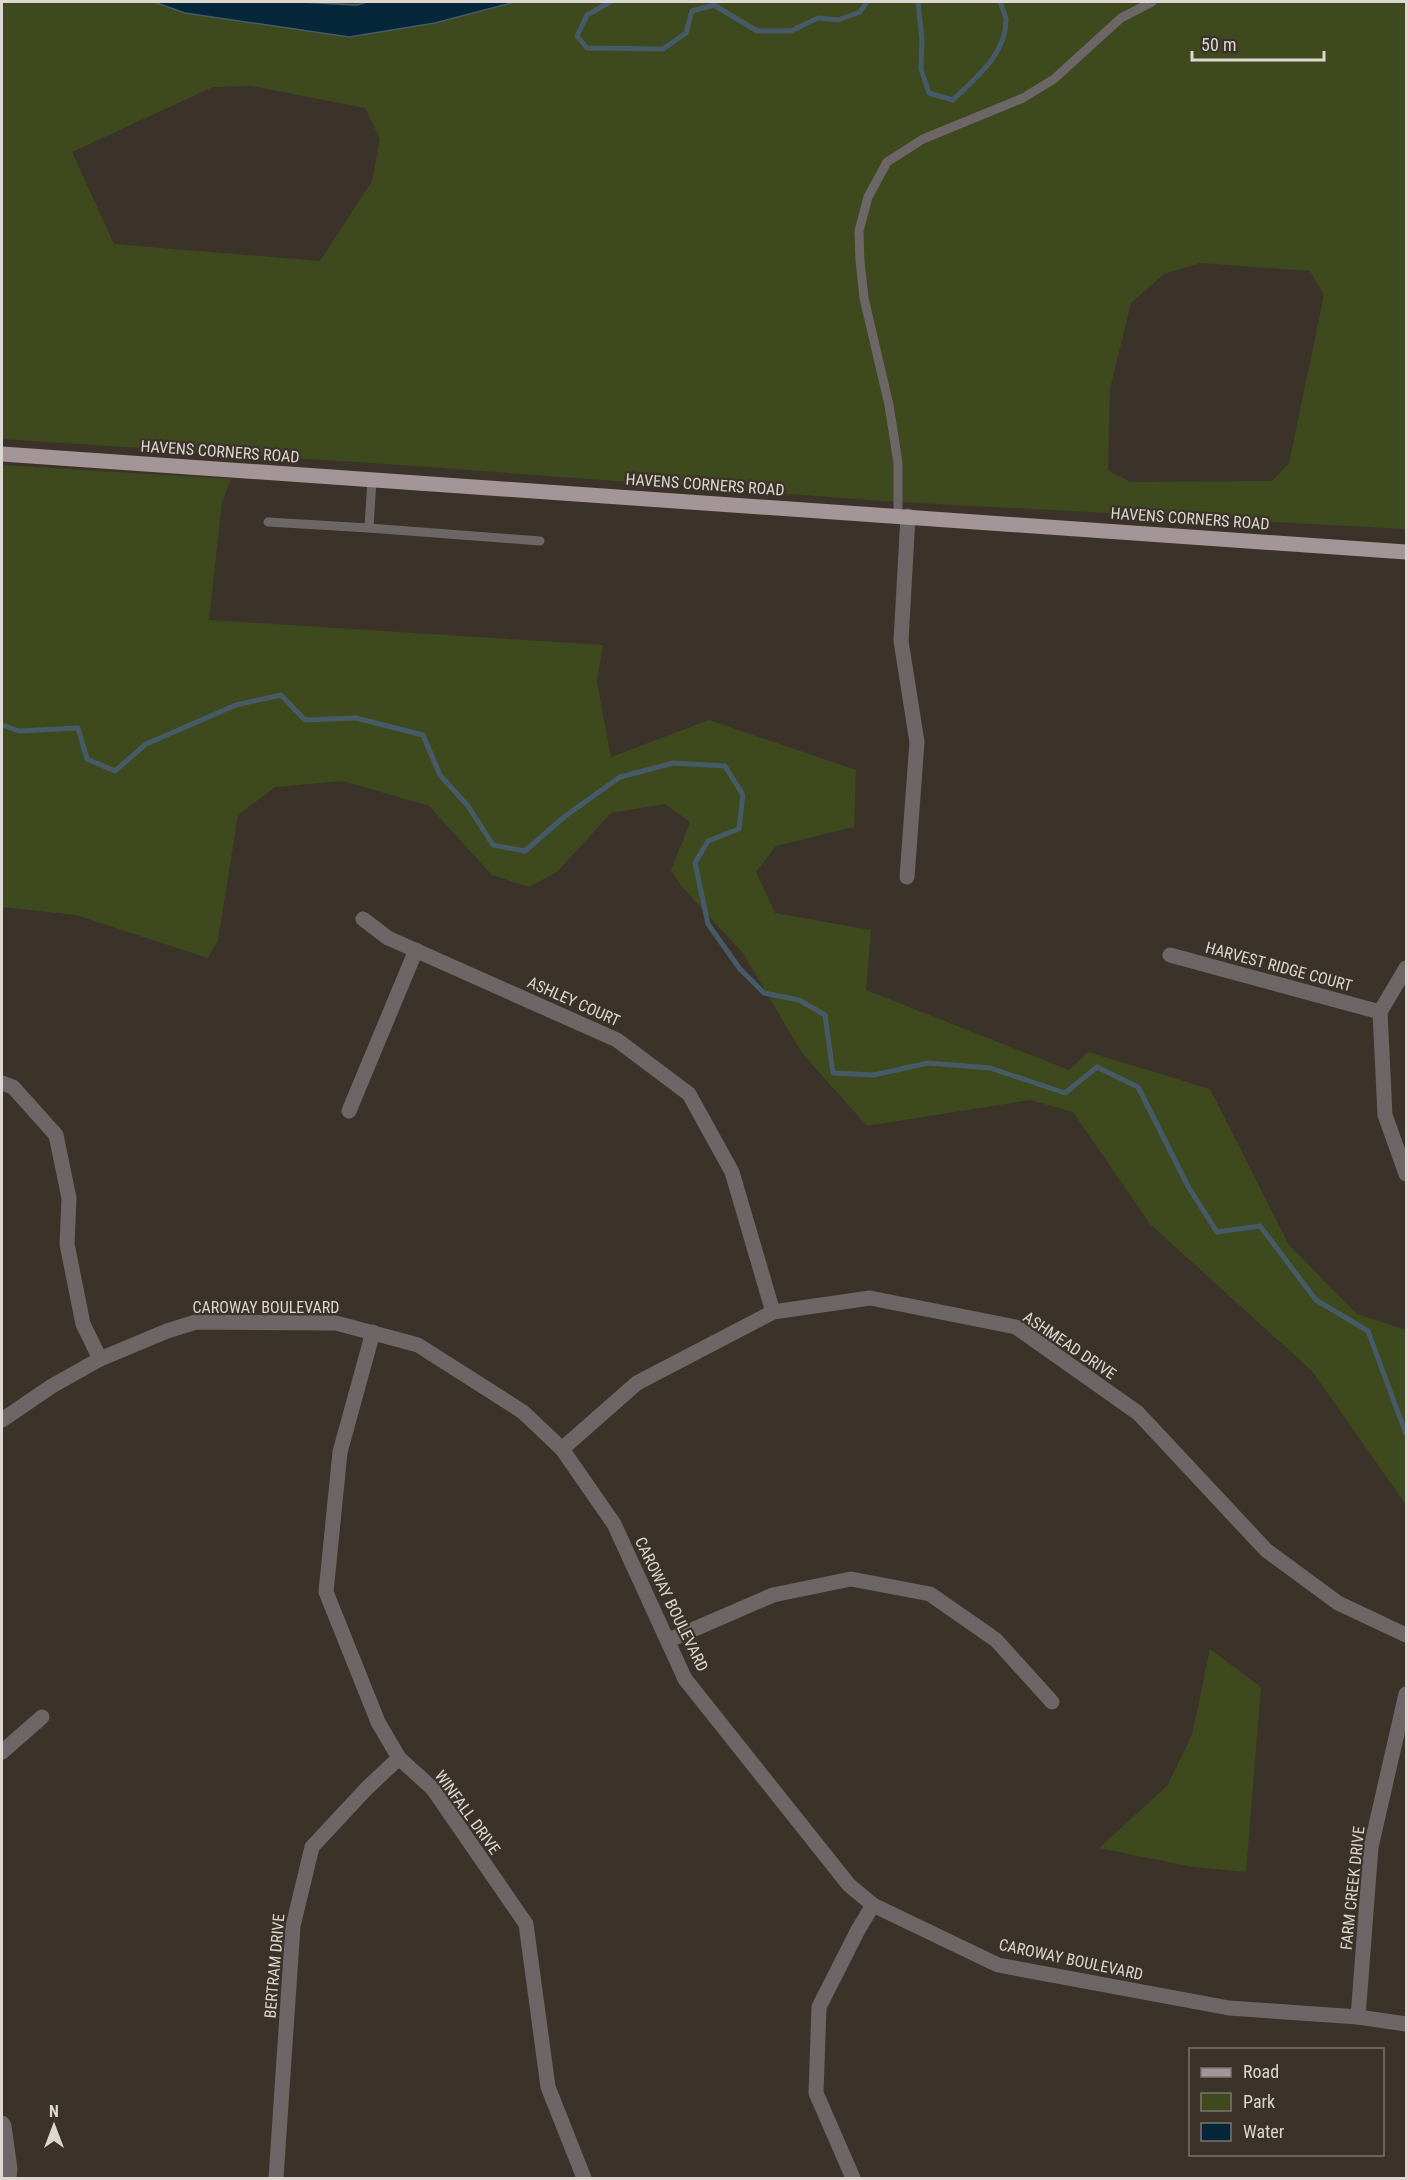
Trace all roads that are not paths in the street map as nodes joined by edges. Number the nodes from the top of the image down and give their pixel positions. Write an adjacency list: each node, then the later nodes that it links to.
1 (1152, 2): 4 (lane)
2 (2, 454): 3 (main road, HAVENS CORNERS ROAD)
3 (372, 479): 4 (main road, HAVENS CORNERS ROAD); 6 (lane)
4 (903, 516): 8 (main road, HAVENS CORNERS ROAD); 9 (street)
5 (268, 522): 6 (lane)
6 (369, 528): 7 (lane)
7 (540, 541)
8 (1407, 552)
9 (907, 877)
10 (363, 919): 11 (street, ASHLEY COURT)
11 (416, 950): 16 (street); 18 (street, ASHLEY COURT)
12 (1170, 955): 14 (street, HARVEST RIDGE COURT)
13 (1407, 968): 14 (street)
14 (1380, 1012): 17 (street)
15 (2, 1083): 20 (street)
16 (349, 1111)
17 (1407, 1174)
18 (773, 1312): 22 (street, ASHMEAD DRIVE); 23 (street, ASHMEAD DRIVE)
19 (373, 1332): 20 (street, CAROWAY BOULEVARD); 22 (street, CAROWAY BOULEVARD); 29 (street, WINFALL DRIVE)
20 (100, 1359): 21 (street, CAROWAY BOULEVARD)
21 (2, 1420)
22 (562, 1449): 24 (street, CAROWAY BOULEVARD)
23 (1407, 1635)
24 (669, 1640): 26 (street); 30 (street, CAROWAY BOULEVARD)
25 (1407, 1694): 31 (street, FARM CREEK DRIVE)
26 (1052, 1702)
27 (42, 1717): 28 (street)
28 (2, 1752)
29 (399, 1758): 35 (street, BERTRAM DRIVE); 36 (street, WINFALL DRIVE)
30 (873, 1905): 31 (street, CAROWAY BOULEVARD); 37 (street)
31 (1359, 2017): 32 (street, CAROWAY BOULEVARD)
32 (1407, 2024)
33 (2, 2123): 34 (street)
34 (9, 2178)
35 (276, 2178)
36 (584, 2178)
37 (853, 2178)

